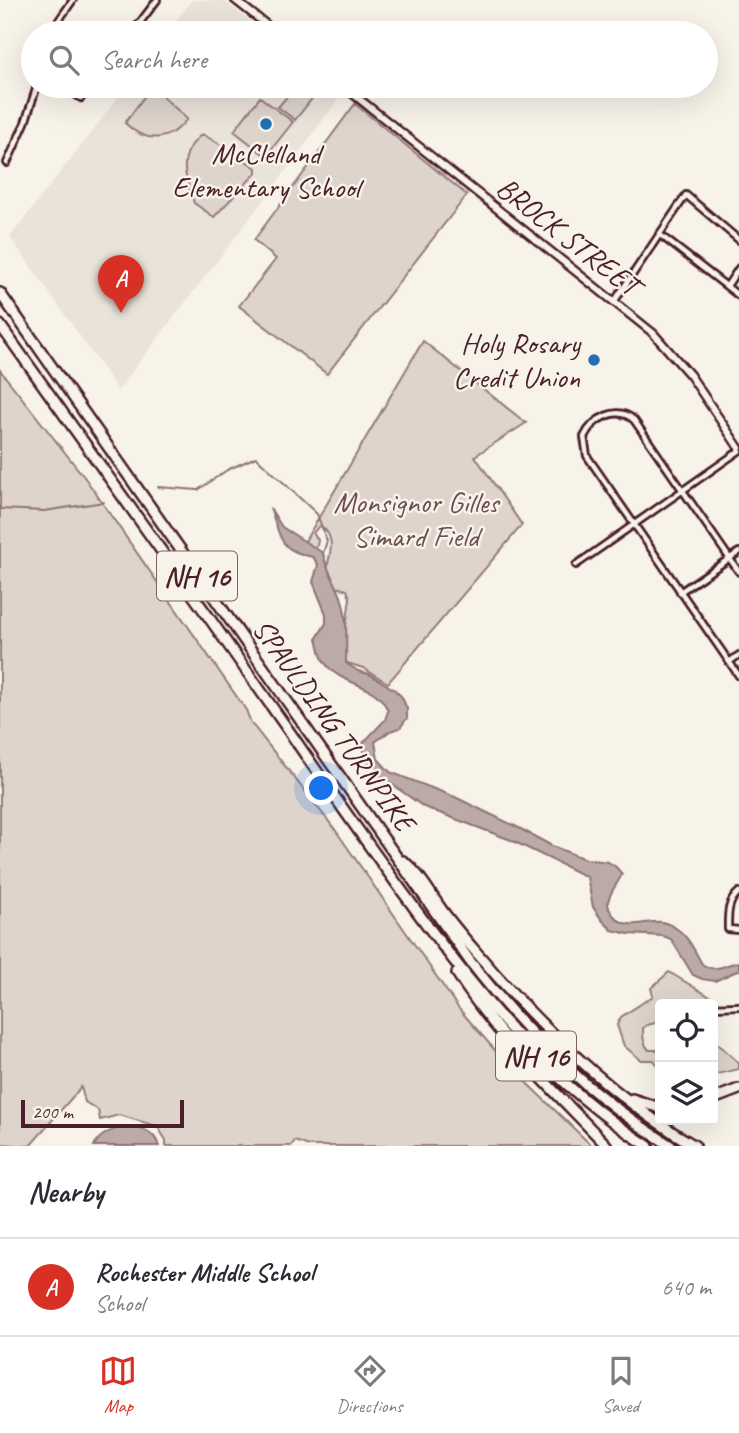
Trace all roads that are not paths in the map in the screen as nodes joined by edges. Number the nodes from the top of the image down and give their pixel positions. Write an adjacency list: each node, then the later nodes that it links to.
1 (73, 0): 4 (street)
2 (157, 0): 5 (street)
3 (235, 0): 6 (street)
4 (58, 21)
5 (141, 21)
6 (262, 21)
7 (33, 98): 9 (street)
8 (358, 98): 16 (street, BROCK STREET)
9 (7, 163)
10 (659, 234): 11 (street); 13 (street); 16 (street)
11 (739, 240)
12 (739, 268): 13 (street)
13 (727, 286): 15 (street)
14 (0, 293): 31 (highway, SPAULDING TURNPIKE / NH 16)
15 (739, 296)
16 (614, 302): 20 (street, BROCK STREET)
17 (0, 325): 19 (highway, SPAULDING TURNPIKE / NH 16)
18 (0, 336): 19 (highway)
19 (43, 385): 34 (highway, SPAULDING TURNPIKE / NH 16)
20 (739, 450): 21 (street)
21 (684, 490): 22 (street); 22 (street); 24 (street)
22 (635, 524): 25 (street); 27 (street)
23 (739, 552): 24 (street)
24 (730, 558): 26 (street); 27 (street)
25 (576, 565)
26 (739, 572)
27 (680, 592): 29 (street)
28 (739, 655): 29 (street)
29 (729, 662): 30 (street)
30 (739, 676)
31 (398, 857): 38 (highway); 43 (highway, SPAULDING TURNPIKE / NH 16)
32 (739, 892): 33 (street)
33 (739, 930)
34 (443, 947): 41 (highway); 42 (highway, SPAULDING TURNPIKE / NH 16)
35 (739, 1006): 36 (street)
36 (718, 1007)
37 (739, 1089): 39 (highway)
38 (623, 1096): 40 (highway); 44 (highway)
39 (718, 1097)
40 (655, 1106)
41 (607, 1146)
42 (648, 1146)
43 (671, 1146)
44 (695, 1146)

